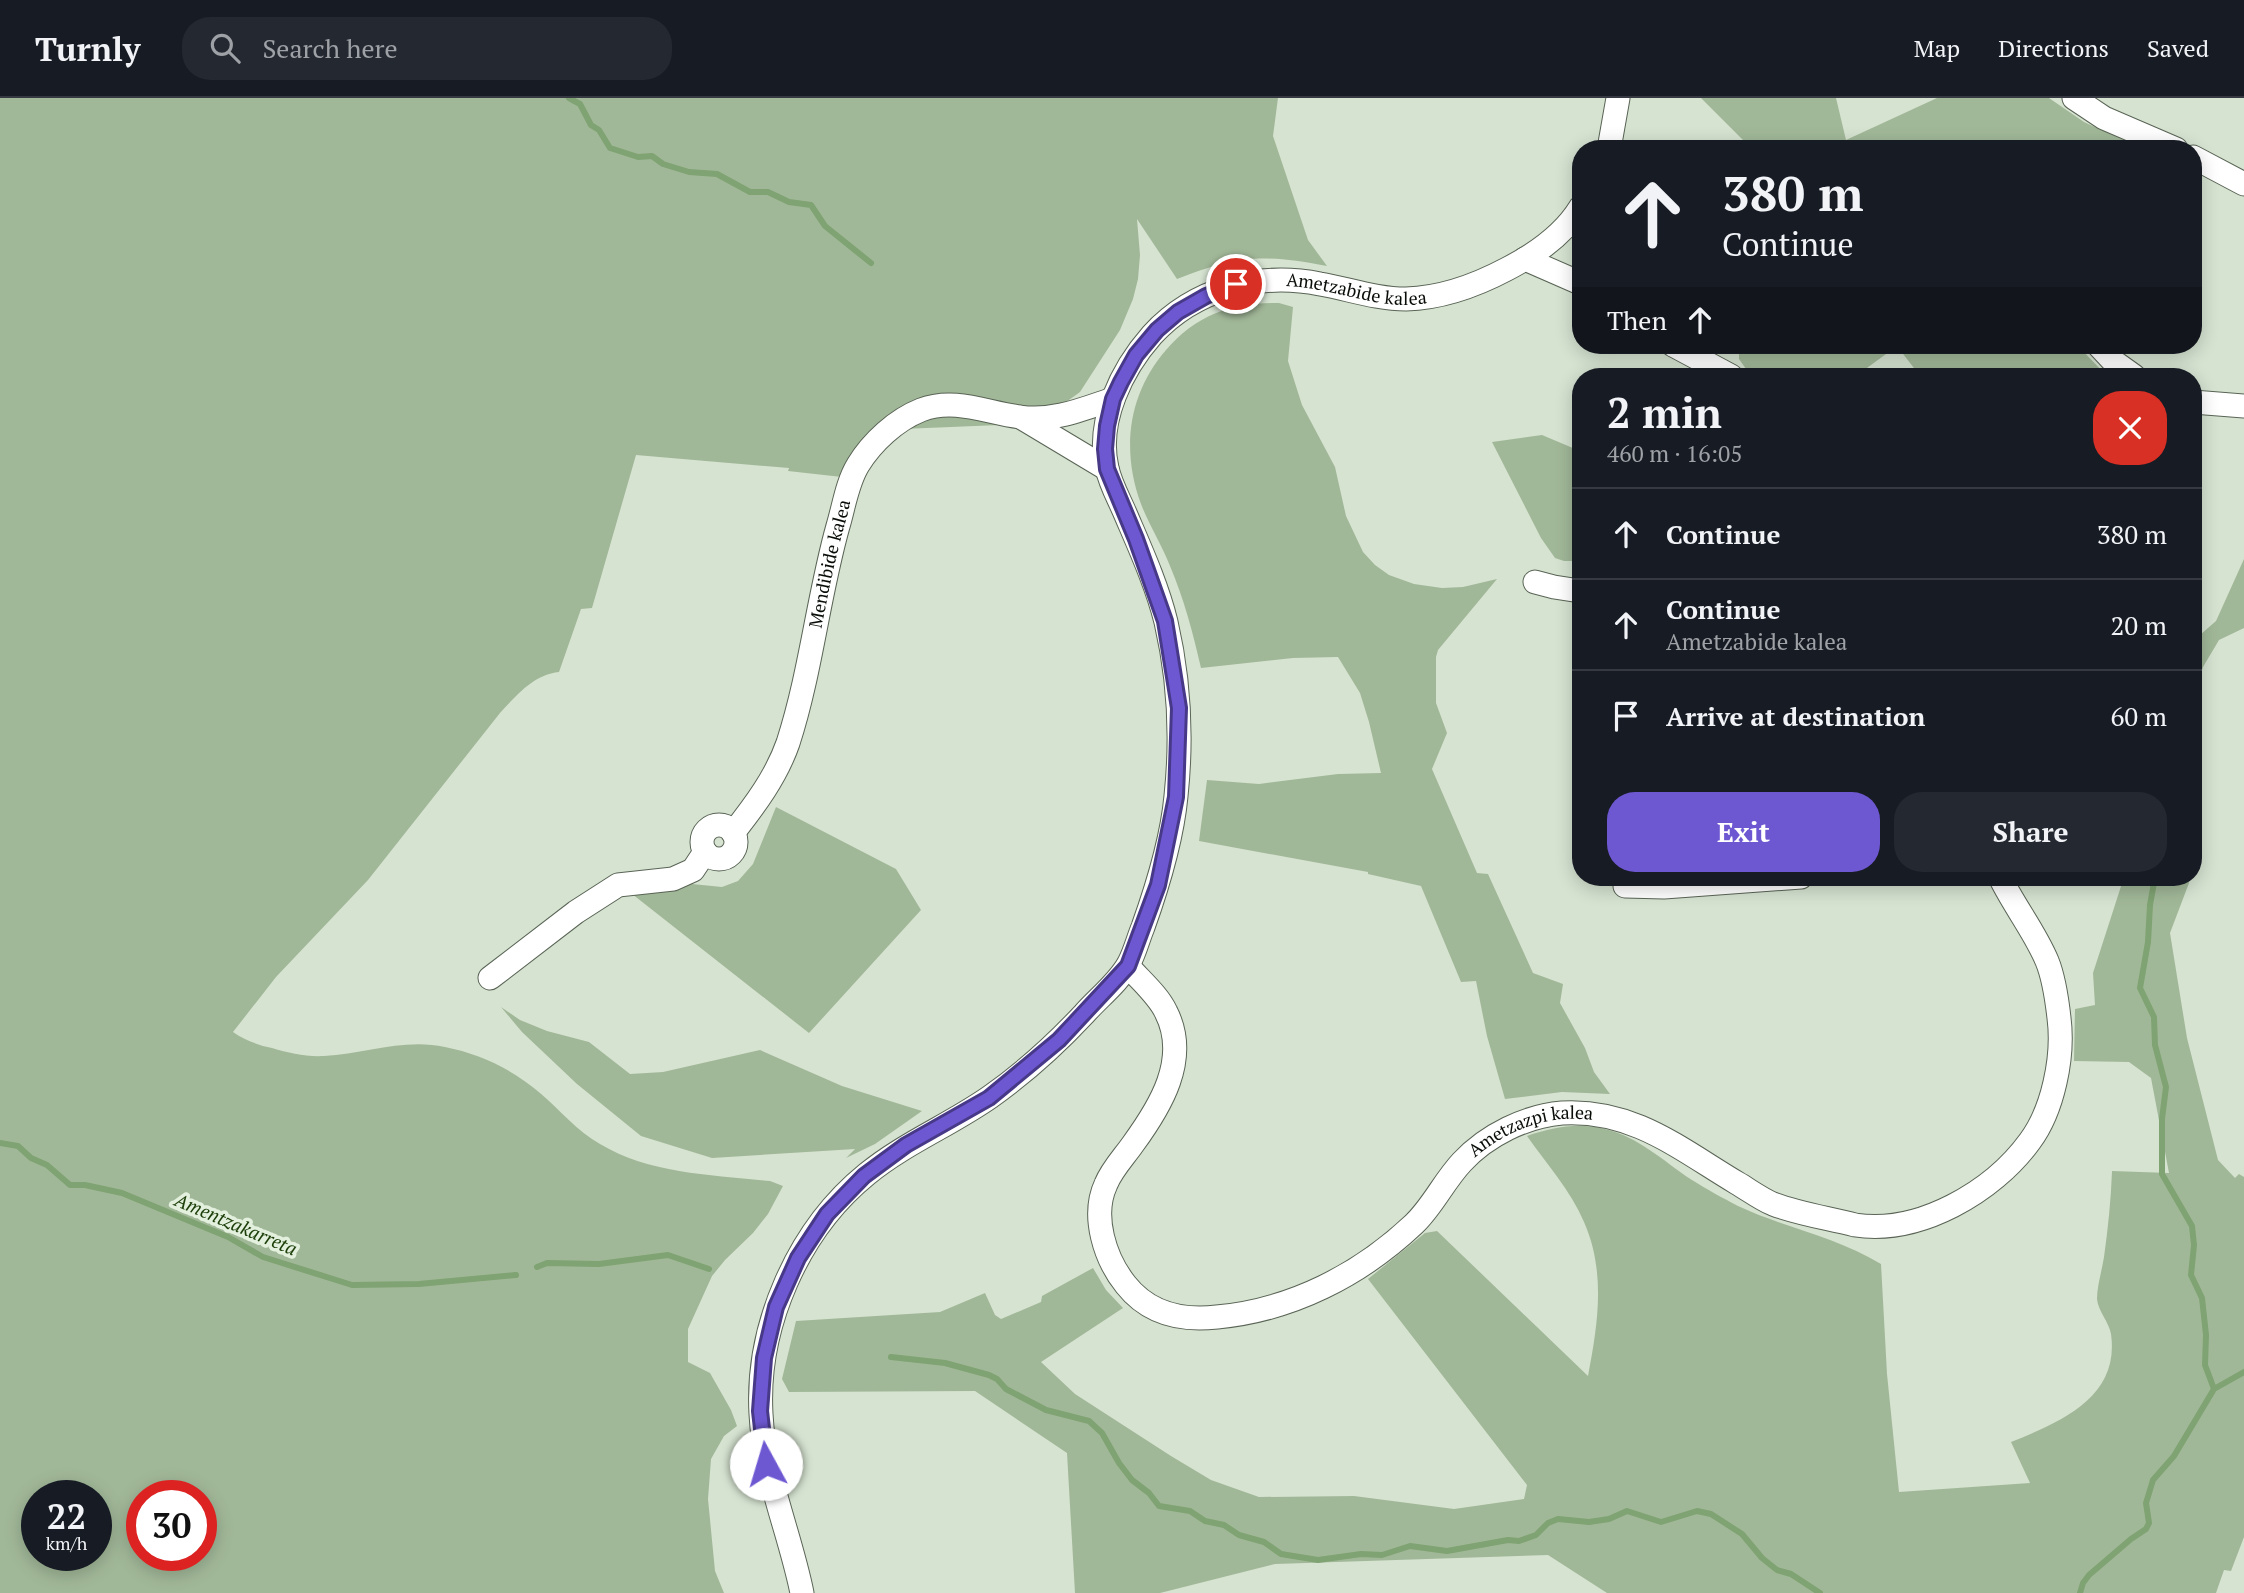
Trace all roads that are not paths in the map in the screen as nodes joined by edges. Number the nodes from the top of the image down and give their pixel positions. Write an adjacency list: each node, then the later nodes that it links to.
1 (1618, 98): 3 (street)
2 (2074, 98): 4 (street)
3 (1611, 140)
4 (2156, 140)
5 (2202, 162): 6 (street)
6 (2244, 184)
7 (1572, 226): 8 (street, Ametzabide kalea)
8 (1525, 259): 9 (street); 14 (street, Ametzabide kalea)
9 (1572, 280)
10 (1690, 354): 12 (street)
11 (2106, 354): 13 (street)
12 (1716, 368)
13 (2123, 368)
14 (1113, 399): 17 (street); 18 (street, Ametzabide kalea)
15 (2202, 403): 16 (street)
16 (2244, 406)
17 (1022, 418): 18 (street); 25 (street, Mendibide kalea)
18 (1107, 469): 24 (street)
19 (1535, 582): 20 (street)
20 (1572, 590)
21 (1625, 886): 22 (street)
22 (1678, 886)
23 (2005, 886): 24 (street, Ametzazpi kalea)
24 (1128, 966): 26 (street)
25 (490, 978)
26 (802, 1593)

